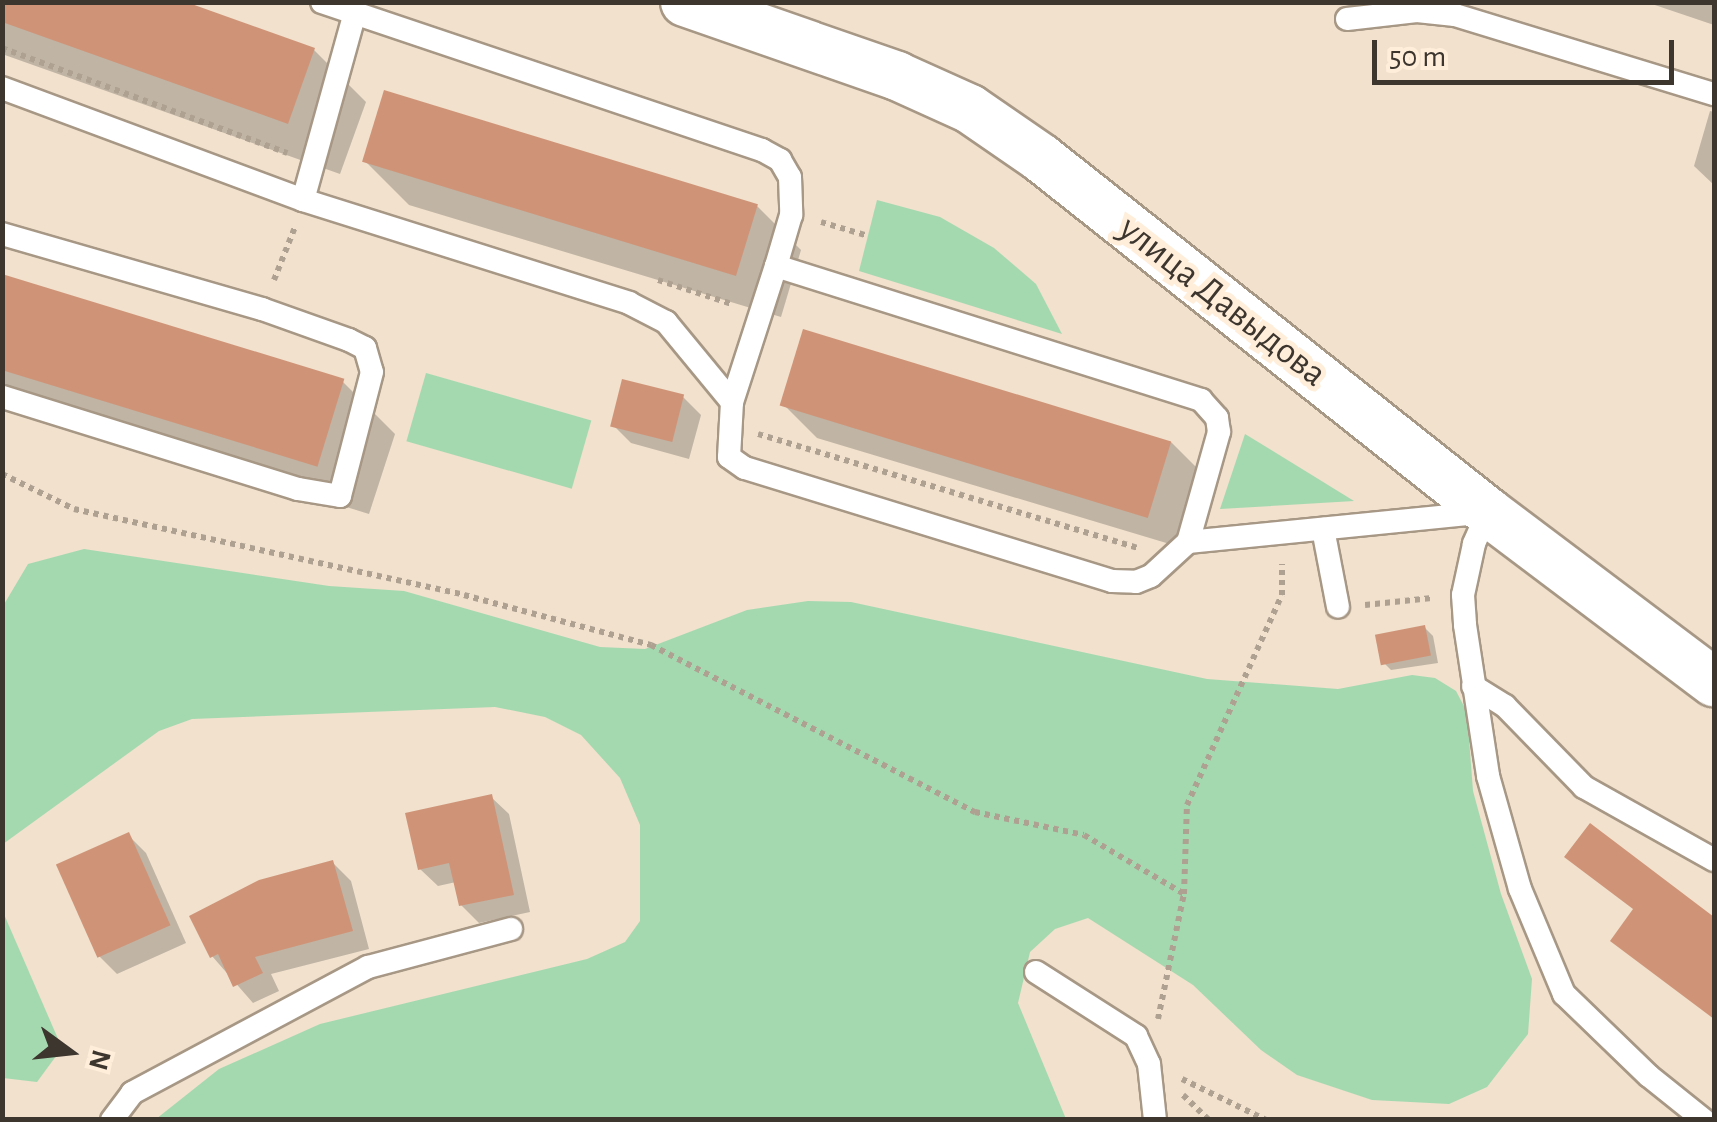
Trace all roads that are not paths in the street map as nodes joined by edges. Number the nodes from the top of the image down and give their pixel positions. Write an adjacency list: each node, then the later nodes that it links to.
1 (322, 2): 3 (lane)
2 (685, 2): 12 (street, улица Давыдова)
3 (356, 14): 7 (lane); 9 (lane)
4 (1348, 19): 6 (lane)
5 (2, 88): 7 (lane)
6 (1714, 94)
7 (304, 200): 11 (lane)
8 (2, 234): 10 (lane)
9 (776, 266): 11 (lane); 14 (lane)
10 (2, 397)
11 (730, 414): 14 (lane)
12 (1488, 512): 13 (lane); 16 (street, улица Давыдова); 17 (lane)
13 (1323, 529): 14 (lane); 15 (lane)
14 (1181, 550)
15 (1338, 607)
16 (1714, 682)
17 (1473, 686): 18 (lane); 23 (lane)
18 (1714, 860)
19 (510, 929): 21 (lane)
20 (1036, 972): 22 (lane)
21 (112, 1120)
22 (1155, 1120)
23 (1704, 1120)

